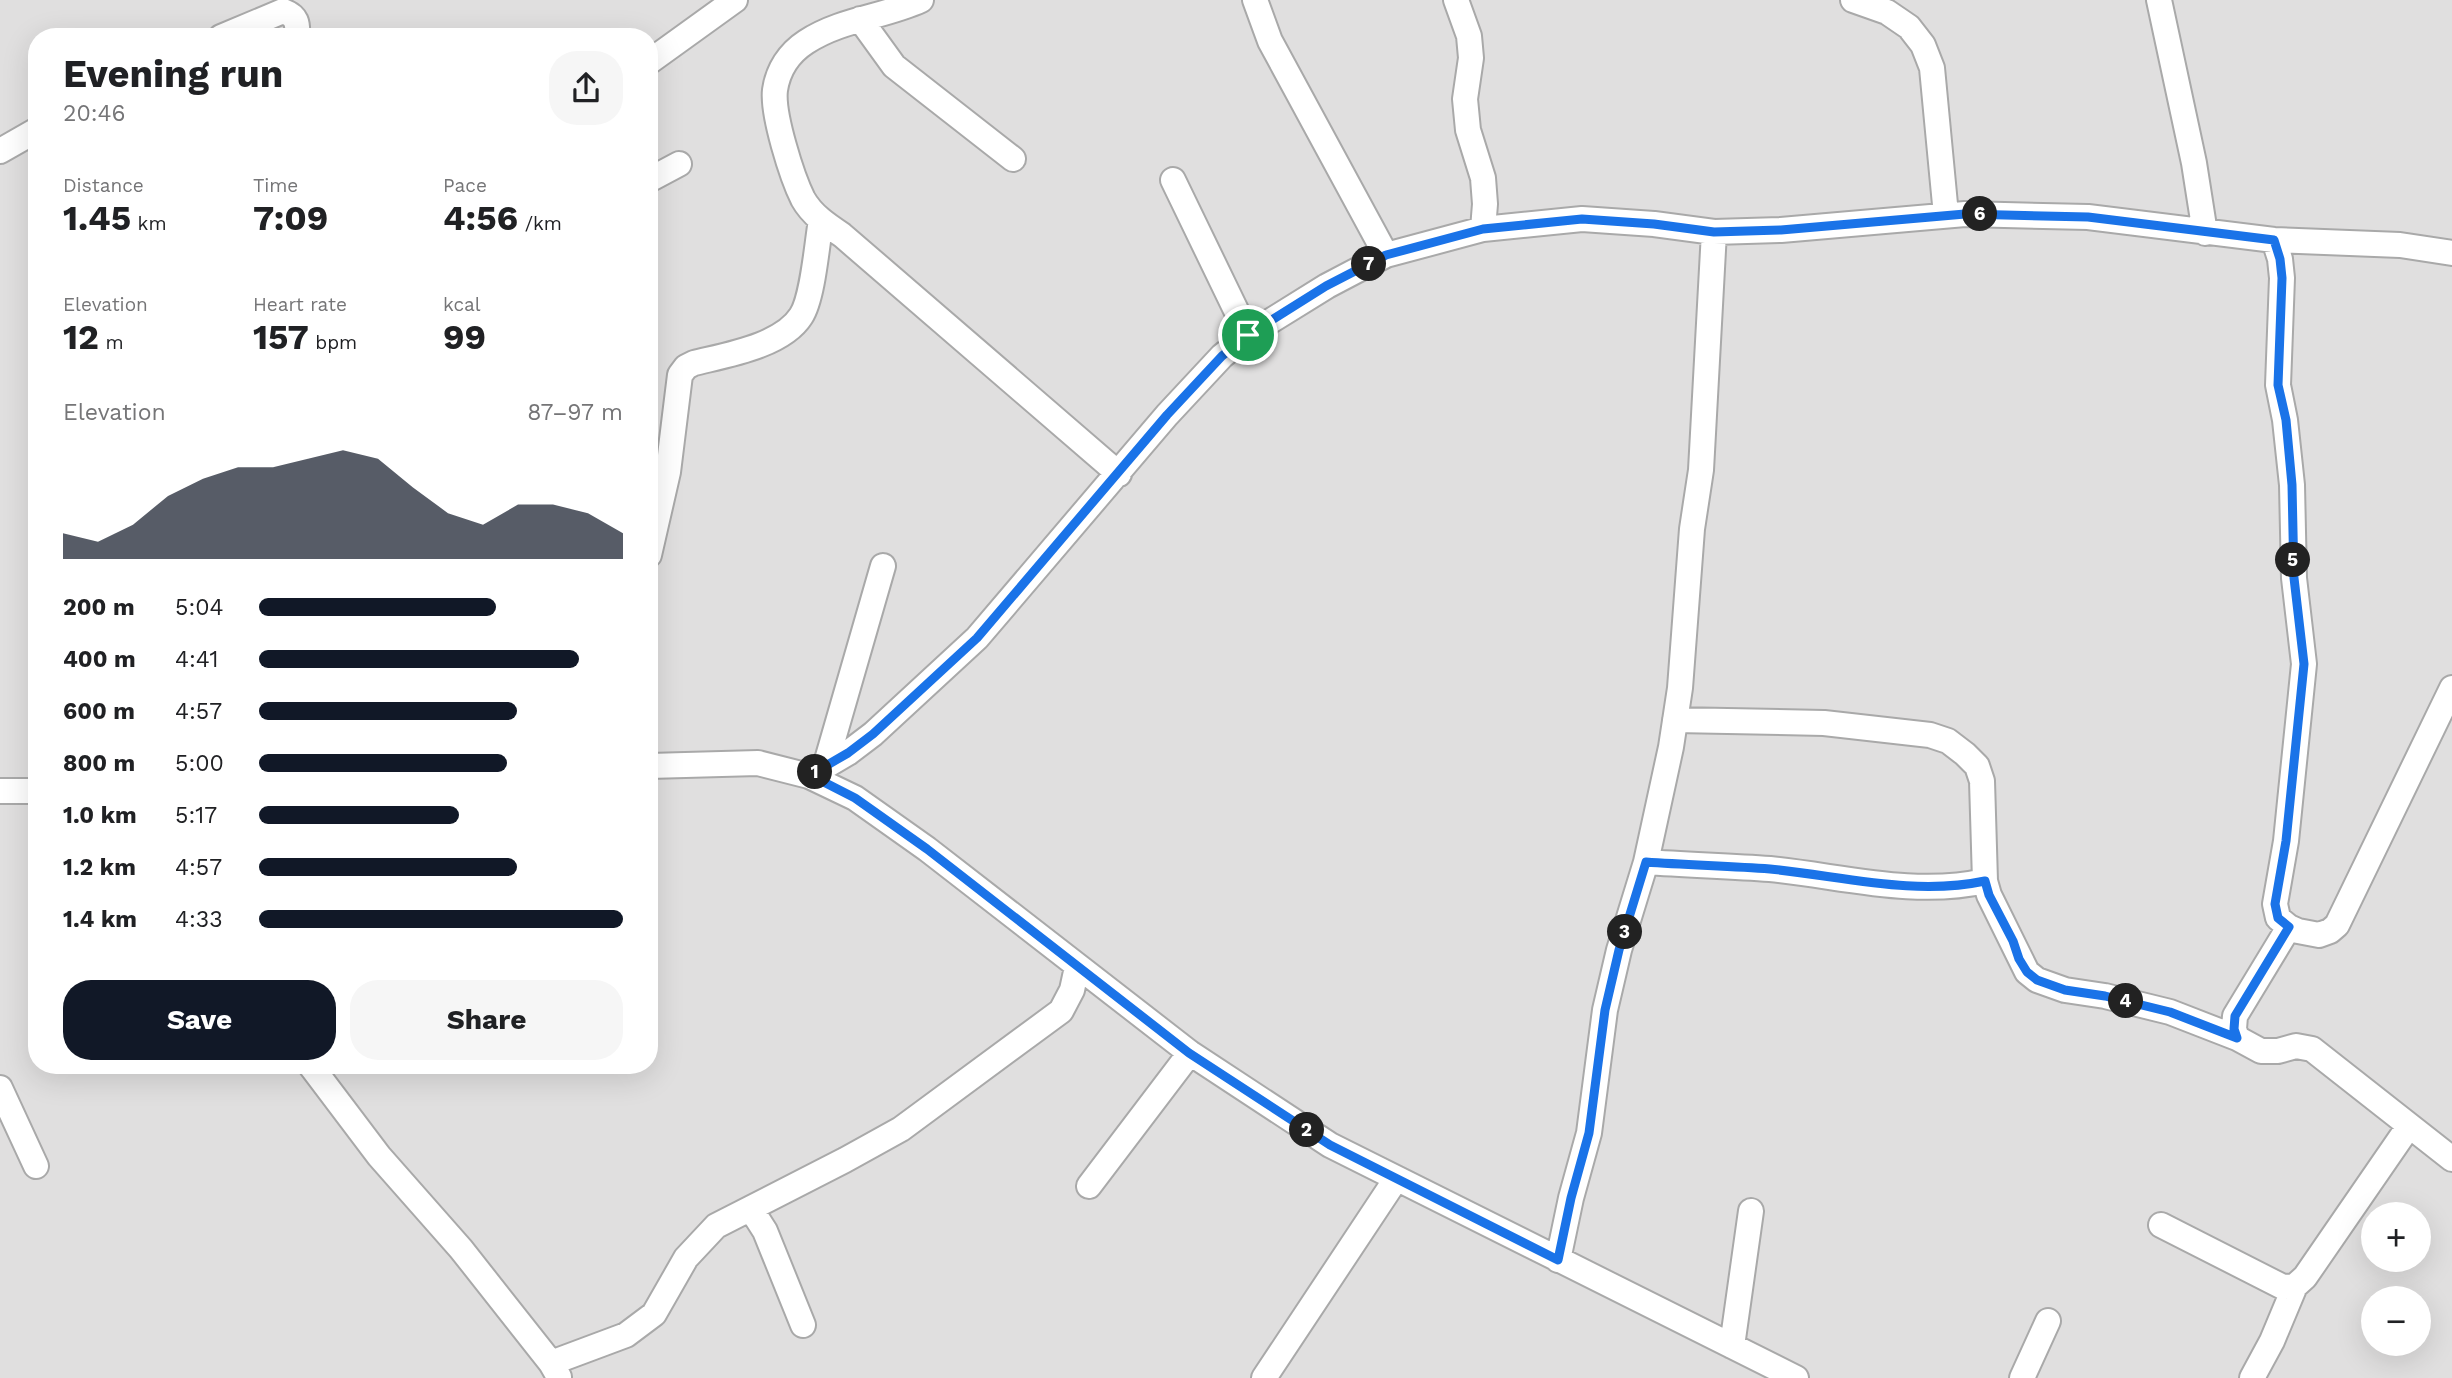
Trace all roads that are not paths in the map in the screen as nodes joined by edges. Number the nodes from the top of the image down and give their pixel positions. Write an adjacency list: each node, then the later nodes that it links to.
1 (735, 0): 10 (street)
2 (922, 0): 7 (street)
3 (1255, 0): 24 (street)
4 (1456, 0): 19 (street)
5 (1853, 0): 17 (street)
6 (2159, 0): 21 (street)
7 (860, 19): 13 (street); 18 (street)
8 (242, 28): 9 (street)
9 (297, 28)
10 (658, 56)
11 (28, 135): 12 (street)
12 (0, 150)
13 (1013, 159)
14 (679, 164): 15 (street)
15 (658, 175)
16 (1173, 180): 25 (street)
17 (1946, 215): 20 (street); 21 (street)
18 (821, 220): 26 (street); 27 (street)
19 (1483, 229): 20 (street); 24 (street)
20 (1714, 232): 30 (street)
21 (2206, 233): 22 (street)
22 (2274, 240): 23 (street); 37 (street)
23 (2452, 253)
24 (1386, 255): 25 (street)
25 (1248, 335): 26 (street)
26 (1119, 474): 32 (street)
27 (658, 516)
28 (883, 566): 32 (street)
29 (2450, 697): 37 (street)
30 (1675, 720): 35 (street); 36 (street)
31 (658, 766): 32 (street)
32 (817, 771): 38 (street)
33 (0, 791): 34 (street)
34 (28, 791)
35 (1646, 862): 36 (street); 51 (street)
36 (1985, 881): 39 (street)
37 (2289, 927): 39 (street)
38 (1077, 967): 40 (street); 48 (street)
39 (2237, 1038): 43 (street)
40 (1189, 1053): 46 (street); 47 (street)
41 (317, 1074): 56 (street)
42 (0, 1088): 45 (street)
43 (2409, 1126): 44 (street); 52 (street)
44 (2452, 1159)
45 (36, 1166)
46 (1396, 1179): 51 (street); 57 (street)
47 (1089, 1186)
48 (751, 1209): 54 (street); 56 (street)
49 (1751, 1211): 55 (street)
50 (2161, 1225): 52 (street)
51 (1558, 1260): 55 (street)
52 (2295, 1286): 60 (street)
53 (2048, 1321): 59 (street)
54 (803, 1325)
55 (1732, 1346): 58 (street)
56 (555, 1371)
57 (1264, 1378)
58 (1796, 1378)
59 (2022, 1378)
60 (2252, 1378)

